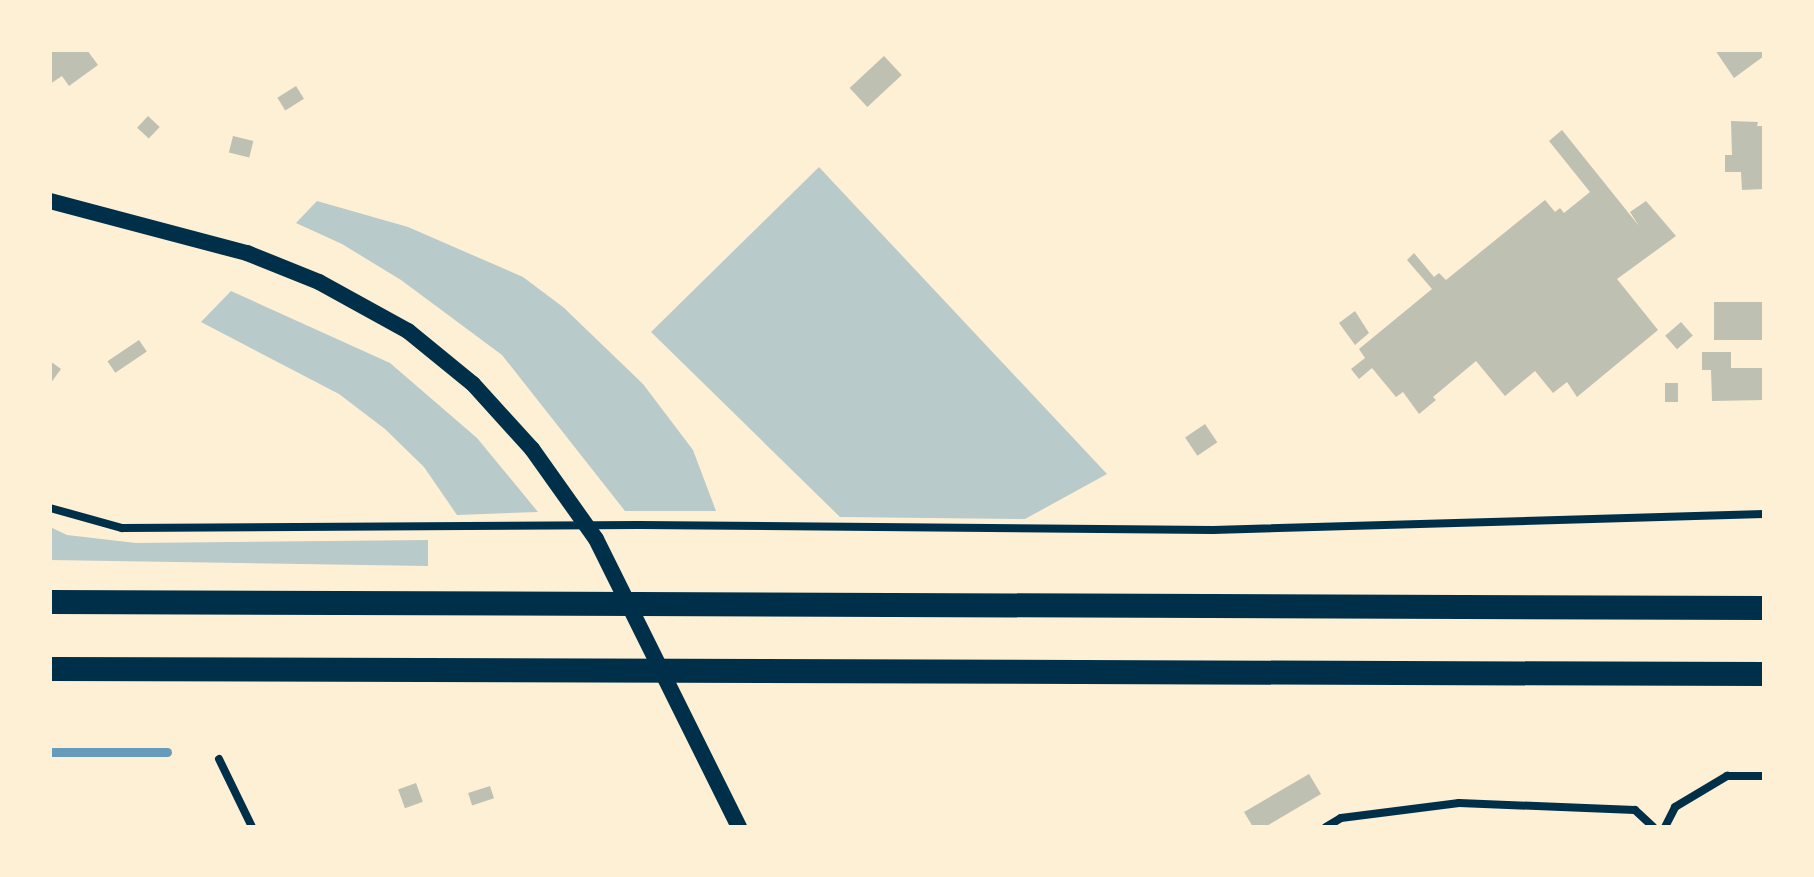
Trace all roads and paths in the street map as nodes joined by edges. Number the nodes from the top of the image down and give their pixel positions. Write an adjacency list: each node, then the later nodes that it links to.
1 (50, 201): 11 (main road)
2 (50, 508): 3 (street)
3 (1764, 514)
4 (50, 602): 5 (highway)
5 (1764, 608)
6 (50, 669): 7 (highway)
7 (1764, 674)
8 (219, 759): 10 (street)
9 (1764, 776): 14 (street)
10 (252, 827)
11 (739, 827)
12 (1326, 827): 13 (street)
13 (1653, 827)
14 (1665, 827)

